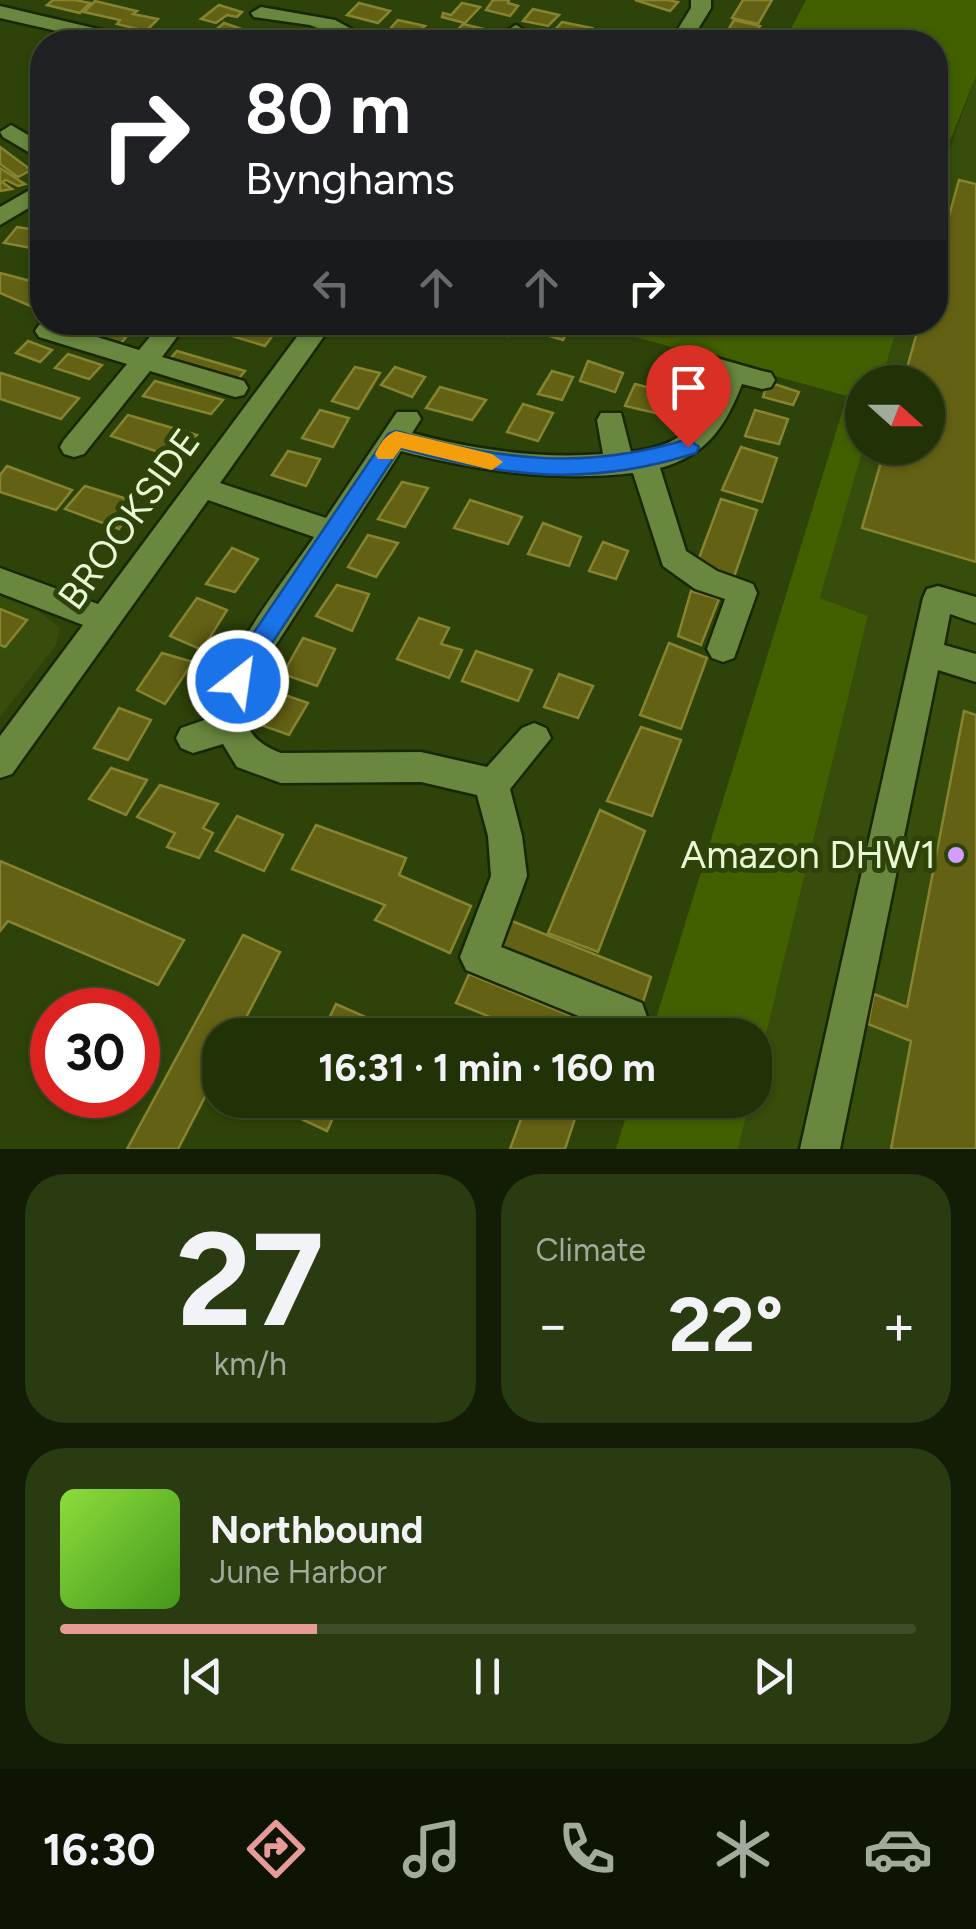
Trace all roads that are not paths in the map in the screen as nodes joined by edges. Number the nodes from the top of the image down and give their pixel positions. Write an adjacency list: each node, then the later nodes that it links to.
1 (9, 0): 4 (street)
2 (700, 0): 8 (street)
3 (294, 7): 5 (street); 7 (street)
4 (0, 10): 6 (street)
5 (261, 13)
6 (81, 30)
7 (339, 30)
8 (688, 30)
9 (11, 132): 10 (street)
10 (30, 145)
11 (30, 198): 12 (street)
12 (0, 218)
13 (61, 335): 16 (street)
14 (166, 335): 16 (street)
15 (313, 335): 24 (street, BROOKSIDE)
16 (146, 361): 20 (street); 22 (street)
17 (699, 362): 18 (street)
18 (734, 372): 19 (street); 23 (street)
19 (762, 380)
20 (235, 388)
21 (610, 420): 23 (street)
22 (74, 447)
23 (632, 462): 25 (street); 29 (street)
24 (202, 487): 25 (street); 28 (street, BROOKSIDE)
25 (332, 532): 32 (street)
26 (0, 580): 28 (street)
27 (976, 610): 30 (street)
28 (105, 620): 35 (street, BROOKSIDE)
29 (723, 649)
30 (926, 653): 31 (street); 38 (street)
31 (976, 668)
32 (230, 727): 33 (street); 36 (street)
33 (193, 738)
34 (534, 738): 36 (street)
35 (0, 763)
36 (491, 783): 37 (street)
37 (628, 1017)
38 (820, 1149)

